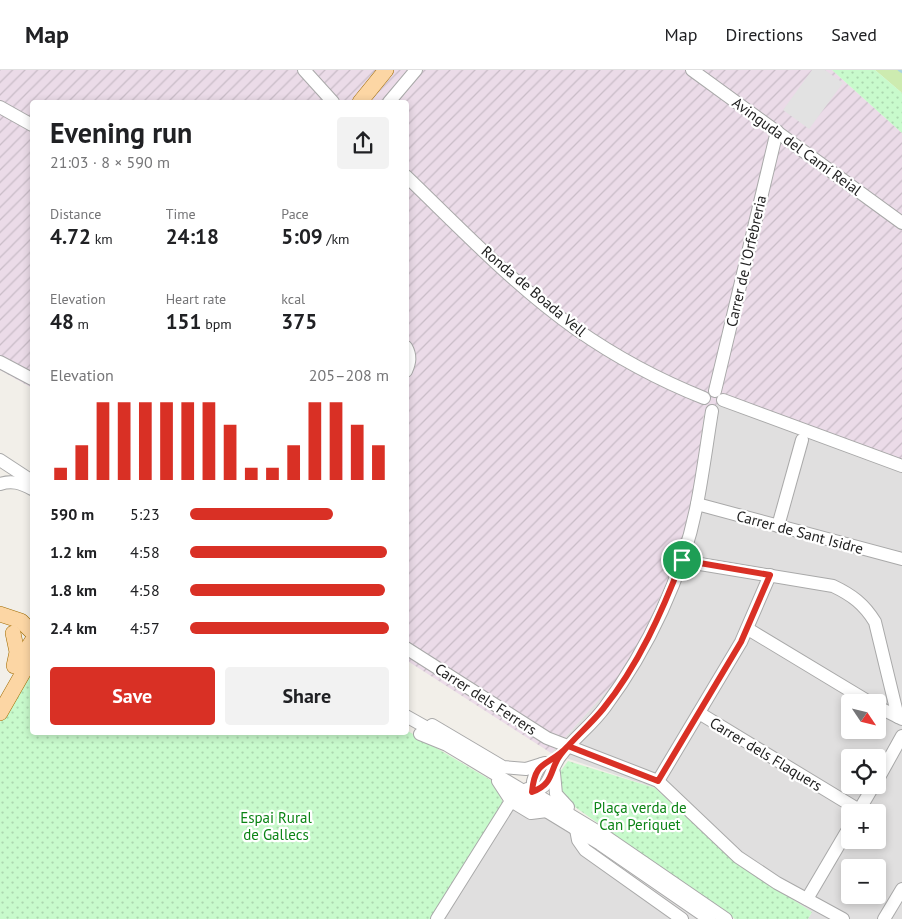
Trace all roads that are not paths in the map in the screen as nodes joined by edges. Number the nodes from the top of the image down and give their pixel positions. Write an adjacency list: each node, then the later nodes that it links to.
1 (304, 70): 6 (street)
2 (386, 70): 5 (main road)
3 (416, 70): 7 (street)
4 (692, 70): 10 (street, Avinguda del Camí Reial)
5 (363, 99)
6 (329, 100)
7 (391, 100)
8 (0, 107): 9 (street)
9 (30, 124)
10 (777, 132): 12 (street, Avinguda del Camí Reial); 15 (street, Carrer de l'Orfebreria)
11 (409, 179): 15 (street, Ronda de Boada Vell)
12 (902, 222)
13 (0, 362): 14 (street)
14 (30, 378)
15 (714, 396): 19 (street, Ronda de Boada Vell); 24 (street)
16 (802, 440): 25 (street)
17 (0, 451): 20 (street)
18 (0, 460): 21 (street)
19 (902, 466)
20 (30, 471)
21 (30, 480)
22 (0, 484): 23 (street)
23 (30, 488)
24 (697, 504): 25 (street, Carrer de Sant Isidre); 27 (street)
25 (778, 526): 26 (street, Carrer de Sant Isidre)
26 (902, 559)
27 (682, 560): 28 (street); 49 (street)
28 (770, 575): 32 (street); 45 (street)
29 (0, 614): 31 (main road)
30 (0, 623): 31 (main road)
31 (22, 624): 33 (main road); 37 (main road)
32 (748, 629): 39 (street); 43 (street)
33 (30, 640)
34 (30, 643): 37 (main road)
35 (409, 650): 49 (street, Carrer dels Ferrers)
36 (30, 660): 42 (main road)
37 (12, 672): 38 (main road)
38 (0, 694)
39 (856, 694)
40 (409, 712): 50 (street)
41 (886, 712): 45 (street)
42 (0, 713)
43 (699, 713): 53 (street); 56 (street, Carrer dels Flaquers)
44 (409, 718): 54 (street)
45 (900, 718)
46 (409, 728): 47 (street)
47 (420, 734): 52 (street); 54 (street)
48 (902, 736): 51 (street)
49 (568, 746): 50 (street); 53 (street, Carrer dels Ferrers)
50 (552, 763): 54 (street); 60 (street)
51 (886, 765)
52 (498, 781): 55 (street); 57 (street)
53 (658, 781): 63 (street)
54 (532, 792): 58 (street); 60 (street)
55 (511, 801): 57 (street); 64 (street)
56 (848, 804)
57 (547, 811): 58 (street)
58 (577, 830): 65 (street); 66 (street)
59 (841, 841): 63 (street)
60 (624, 849): 61 (street)
61 (658, 872): 67 (street); 68 (street)
62 (902, 889): 70 (street)
63 (807, 899): 69 (street)
64 (437, 919)
65 (680, 919)
66 (709, 919)
67 (718, 919)
68 (726, 919)
69 (843, 919)
70 (884, 919)

